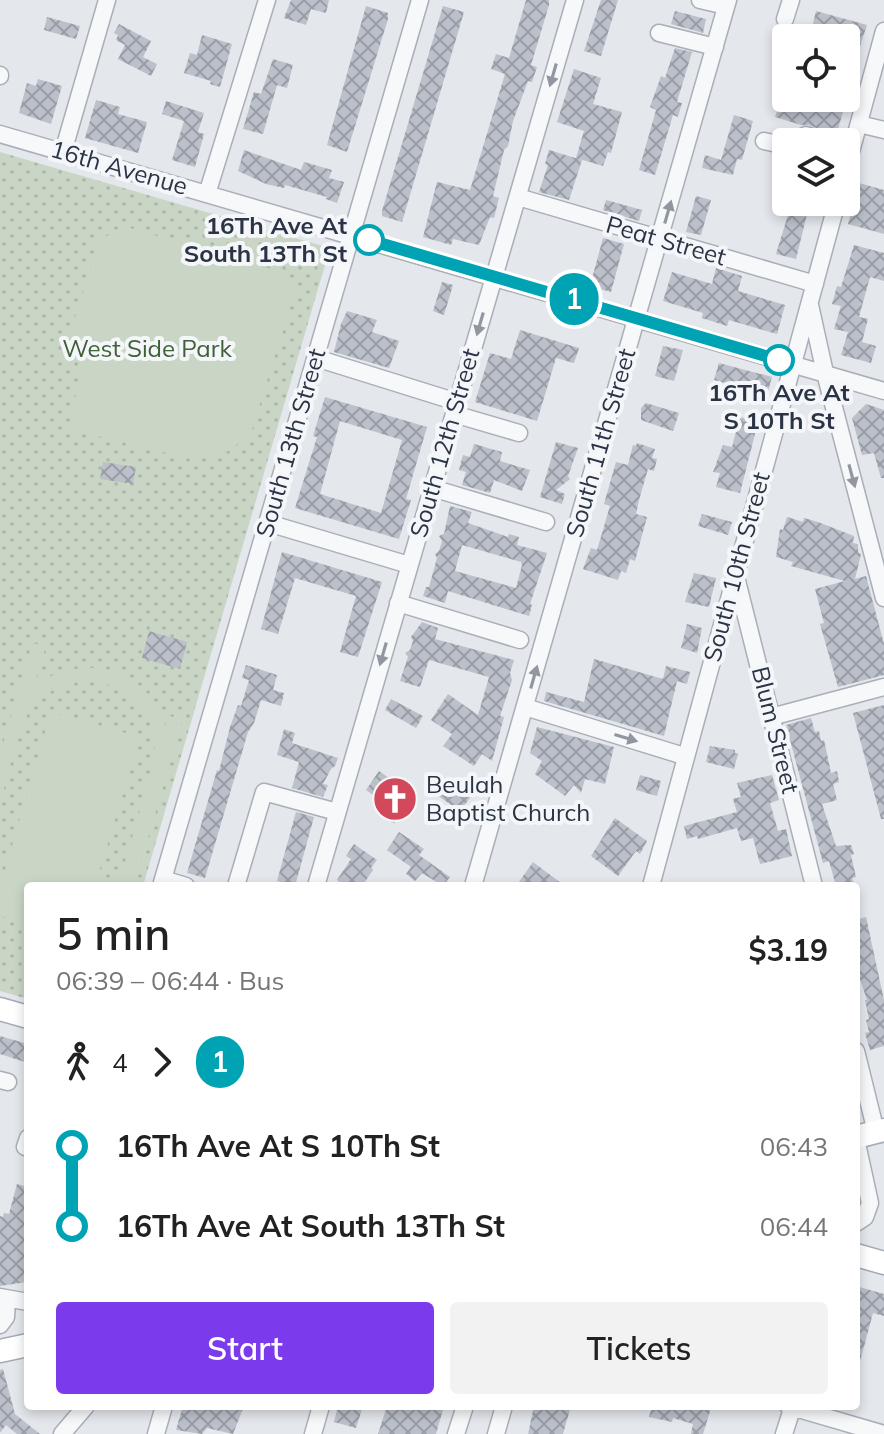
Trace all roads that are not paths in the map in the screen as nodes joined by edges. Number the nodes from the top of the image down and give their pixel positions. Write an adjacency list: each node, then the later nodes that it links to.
1 (107, 0): 18 (street)
2 (267, 0): 19 (street)
3 (420, 0): 22 (street, South 13th Street)
4 (575, 0): 20 (street, South 12th Street, one-way to 20)
5 (700, 0): 7 (street)
6 (791, 0): 8 (street)
7 (727, 3): 11 (street, South 11th Street)
8 (785, 19)
9 (884, 31): 12 (street)
10 (659, 33): 11 (street)
11 (715, 47): 23 (street, South 11th Street, one-way to 11)
12 (859, 124): 13 (street); 14 (street)
13 (857, 128)
14 (884, 130)
15 (0, 134): 18 (street, 16th Avenue)
16 (764, 141): 17 (street)
17 (772, 143)
18 (63, 152): 19 (street, 16th Avenue)
19 (207, 194): 22 (street, 16th Avenue)
20 (518, 197): 23 (street, Peat Street); 24 (street, South 12th Street)
21 (833, 216): 25 (street, South 10th Street)
22 (350, 234): 24 (street, 16th Avenue); 28 (street, South 13th Street)
23 (660, 240): 25 (street, Peat Street); 27 (street, South 11th Street)
24 (494, 276): 27 (street, 16th Avenue); 32 (street, South 12th Street, one-way to 32)
25 (815, 284): 26 (street, South 10th Street)
26 (810, 302): 29 (street, South 10th Street); 30 (street)
27 (637, 318): 29 (street, 16th Avenue); 43 (street, South 11th Street, one-way to 27)
28 (316, 358): 32 (street); 36 (street, South 13th Street)
29 (793, 364): 30 (street, 16th Avenue); 38 (street, South 10th Street)
30 (825, 373): 31 (street, 16th Avenue); 39 (street, one-way to 39)
31 (884, 391)
32 (456, 408): 33 (street); 34 (street, South 12th Street)
33 (519, 433)
34 (432, 488): 35 (street); 37 (street, South 12th Street)
35 (546, 522)
36 (268, 523): 37 (street); 47 (street, South 13th Street)
37 (409, 565): 40 (street, South 12th Street)
38 (735, 573): 44 (street, Blum Street); 45 (street, South 10th Street)
39 (884, 598)
40 (398, 603): 41 (street); 46 (street, South 12th Street, one-way to 46)
41 (520, 640)
42 (884, 687): 44 (street)
43 (525, 707): 45 (street, one-way to 45); 50 (street, South 11th Street)
44 (771, 717): 52 (street, Blum Street)
45 (684, 756): 51 (street, South 10th Street)
46 (337, 812): 48 (street); 49 (street, South 12th Street)
47 (162, 882)
48 (237, 882)
49 (317, 882)
50 (474, 882)
51 (652, 882)
52 (813, 882)
53 (0, 1009): 54 (main road)
54 (24, 1016)
55 (860, 1079): 56 (street)
56 (868, 1135): 57 (street)
57 (860, 1220)
58 (860, 1256): 59 (main road)
59 (884, 1263)
60 (4, 1298): 61 (street); 62 (street)
61 (24, 1301)
62 (0, 1325)
63 (24, 1346): 64 (main road)
64 (0, 1351)
65 (83, 1410): 72 (street)
66 (163, 1410): 73 (street)
67 (320, 1410): 74 (street)
68 (464, 1410): 75 (street)
69 (503, 1410): 76 (street)
70 (790, 1410): 77 (street)
71 (804, 1410): 78 (street)
72 (62, 1434)
73 (156, 1434)
74 (313, 1434)
75 (456, 1434)
76 (496, 1434)
77 (784, 1434)
78 (884, 1434)

